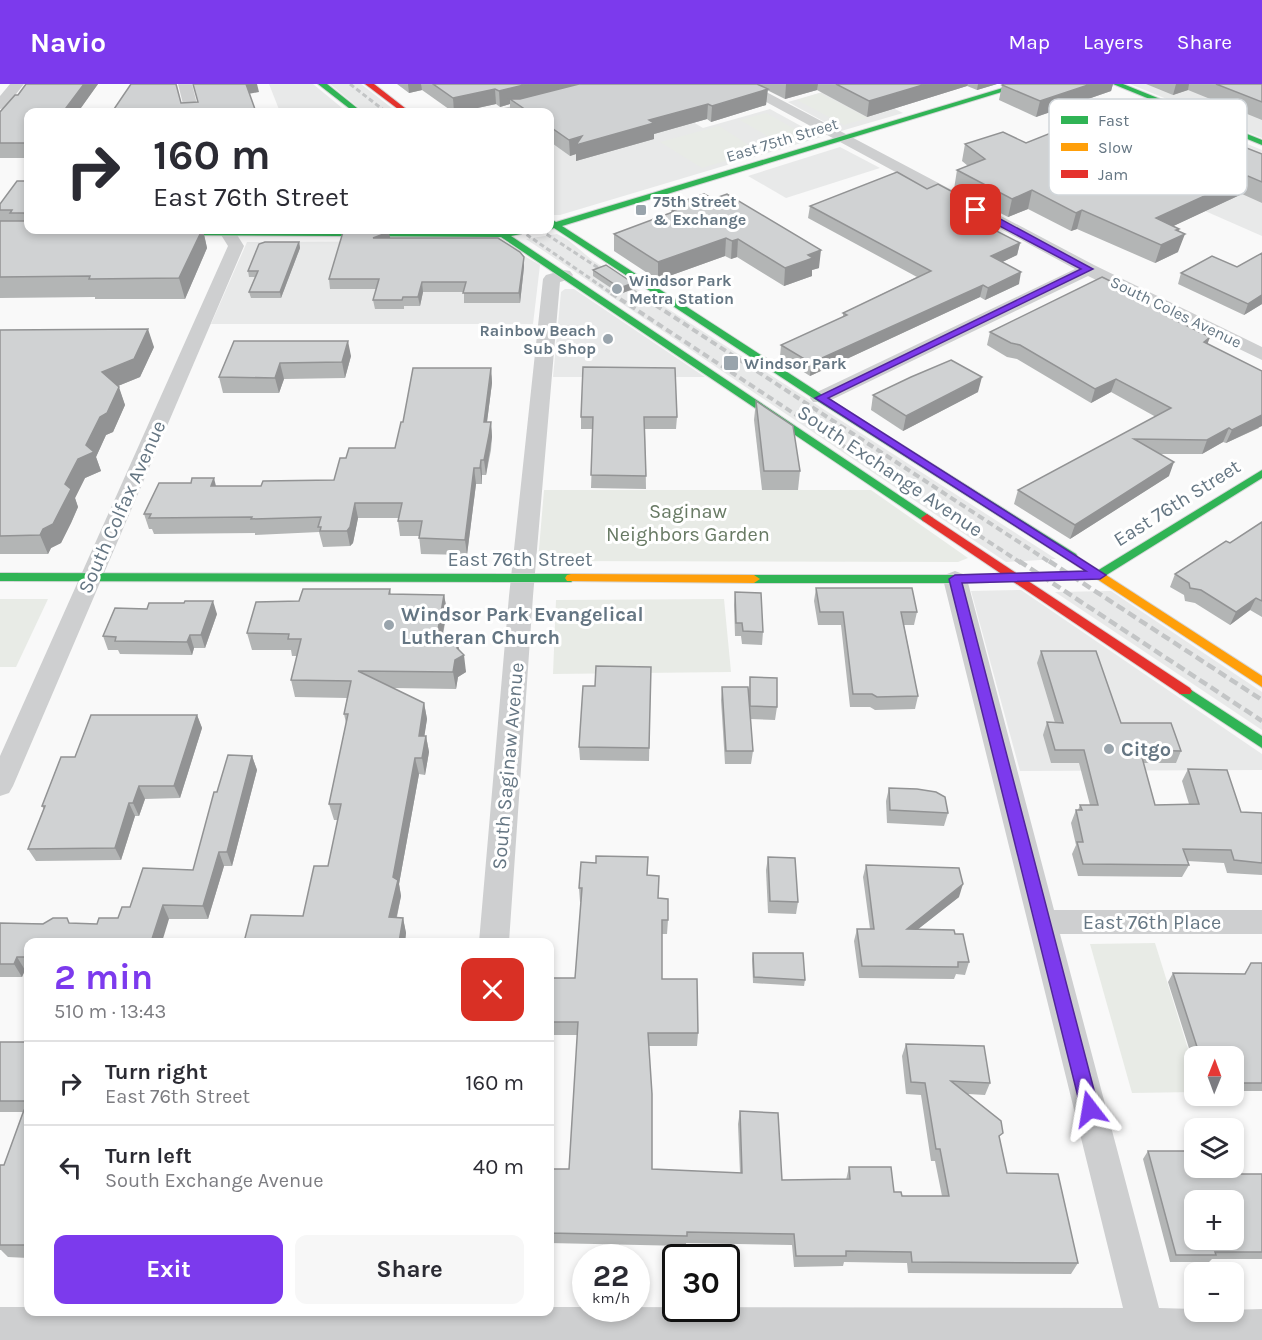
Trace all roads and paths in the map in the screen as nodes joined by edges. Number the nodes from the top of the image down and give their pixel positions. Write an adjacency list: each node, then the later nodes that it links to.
1 (17, 84): 10 (street)
2 (185, 84): 11 (street)
3 (322, 84): 12 (street)
4 (369, 84): 13 (street)
5 (614, 84): 14 (street)
6 (740, 84): 16 (street, South Coles Avenue)
7 (1024, 84): 16 (street, East 75th Street)
8 (1117, 84): 9 (street)
9 (1154, 99)
10 (0, 105)
11 (191, 108)
12 (353, 108)
13 (401, 108)
14 (520, 108)
15 (1247, 137): 17 (street)
16 (840, 139): 18 (street, East 75th Street); 22 (street, South Coles Avenue)
17 (1262, 143)
18 (554, 224)
19 (554, 227): 25 (street, South Exchange Avenue)
20 (228, 234): 29 (street, South Colfax Avenue)
21 (503, 234): 23 (street, South Exchange Avenue)
22 (1088, 269): 24 (street, South Coles Avenue); 25 (street)
23 (564, 275): 30 (street, South Saginaw Avenue); 31 (street, South Exchange Avenue)
24 (1262, 354)
25 (820, 398): 27 (street, South Exchange Avenue)
26 (1262, 472): 27 (street, East 76th Street)
27 (1100, 575): 31 (street, East 76th Street); 33 (street, South Exchange Avenue)
28 (0, 577): 29 (street, East 76th Street)
29 (91, 578): 30 (street, East 76th Street); 35 (street, South Colfax Avenue)
30 (524, 578): 32 (street, East 76th Street); 38 (street, South Saginaw Avenue)
31 (1013, 578): 32 (street, East 76th Street); 34 (street, South Exchange Avenue)
32 (955, 579): 36 (street)
33 (1262, 682)
34 (1262, 743)
35 (0, 786)
36 (1042, 922): 37 (street, East 76th Place); 42 (street)
37 (1262, 922)
38 (494, 938)
39 (0, 1325): 40 (street)
40 (463, 1326): 42 (street)
41 (1262, 1327): 42 (street)
42 (1147, 1333)

